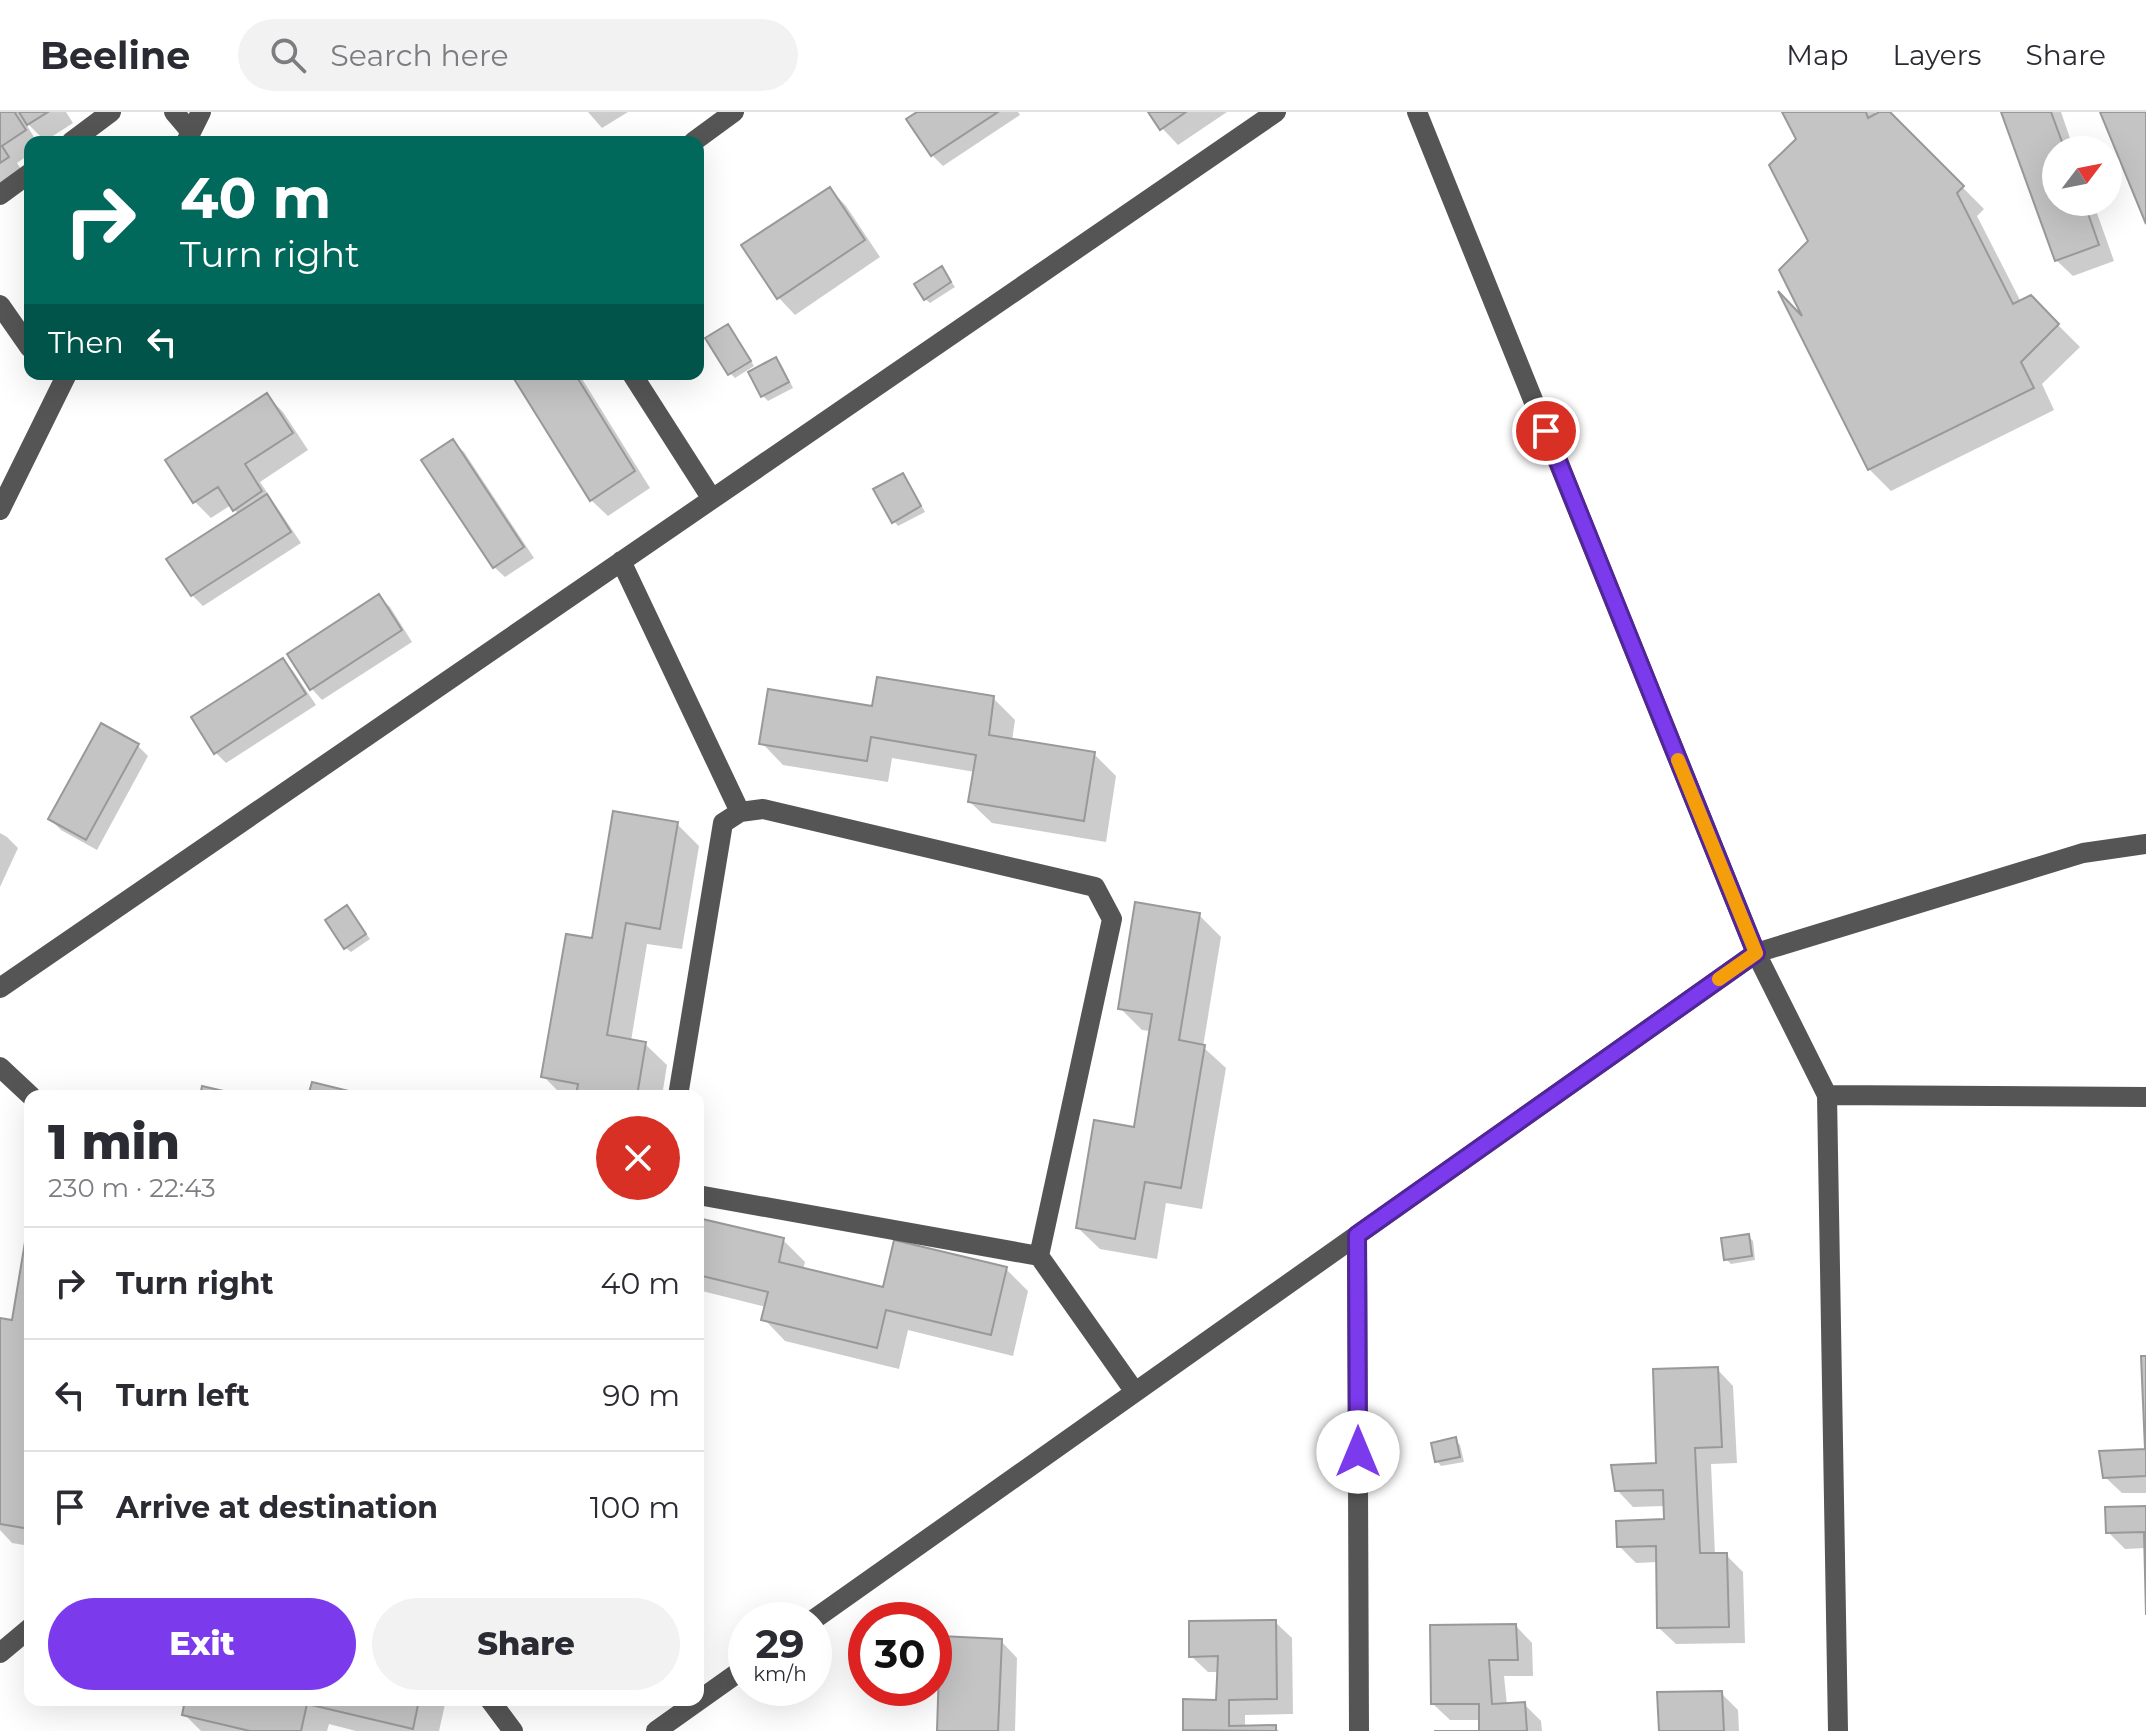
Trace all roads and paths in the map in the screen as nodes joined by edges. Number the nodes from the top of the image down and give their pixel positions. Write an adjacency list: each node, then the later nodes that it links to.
1 (111, 112): 7 (street)
2 (174, 112): 8 (street)
3 (201, 112): 9 (street)
4 (734, 112): 10 (street)
5 (1276, 112): 17 (street)
6 (1417, 112): 22 (street)
7 (79, 136)
8 (187, 136)
9 (189, 136)
10 (701, 136)
11 (24, 177): 12 (street)
12 (0, 195)
13 (0, 305): 14 (street)
14 (24, 339)
15 (58, 380): 18 (street)
16 (636, 380): 17 (street)
17 (712, 499): 19 (street)
18 (0, 510)
19 (621, 561): 20 (street); 23 (street)
20 (740, 812): 26 (street); 31 (street)
21 (2146, 844): 22 (street)
22 (1756, 953): 27 (street); 30 (street)
23 (0, 988)
24 (0, 1067): 25 (street)
25 (25, 1090)
26 (679, 1090)
27 (1827, 1095): 28 (street); 43 (street)
28 (2146, 1097)
29 (704, 1196): 31 (street)
30 (1357, 1235): 32 (street); 42 (street)
31 (1039, 1256): 32 (street)
32 (1135, 1392): 33 (street)
33 (832, 1607)
34 (24, 1633): 35 (street)
35 (0, 1653)
36 (728, 1680): 37 (street)
37 (704, 1697)
38 (494, 1706): 40 (street)
39 (691, 1706): 41 (street)
40 (513, 1731)
41 (656, 1731)
42 (1359, 1731)
43 (1838, 1731)

